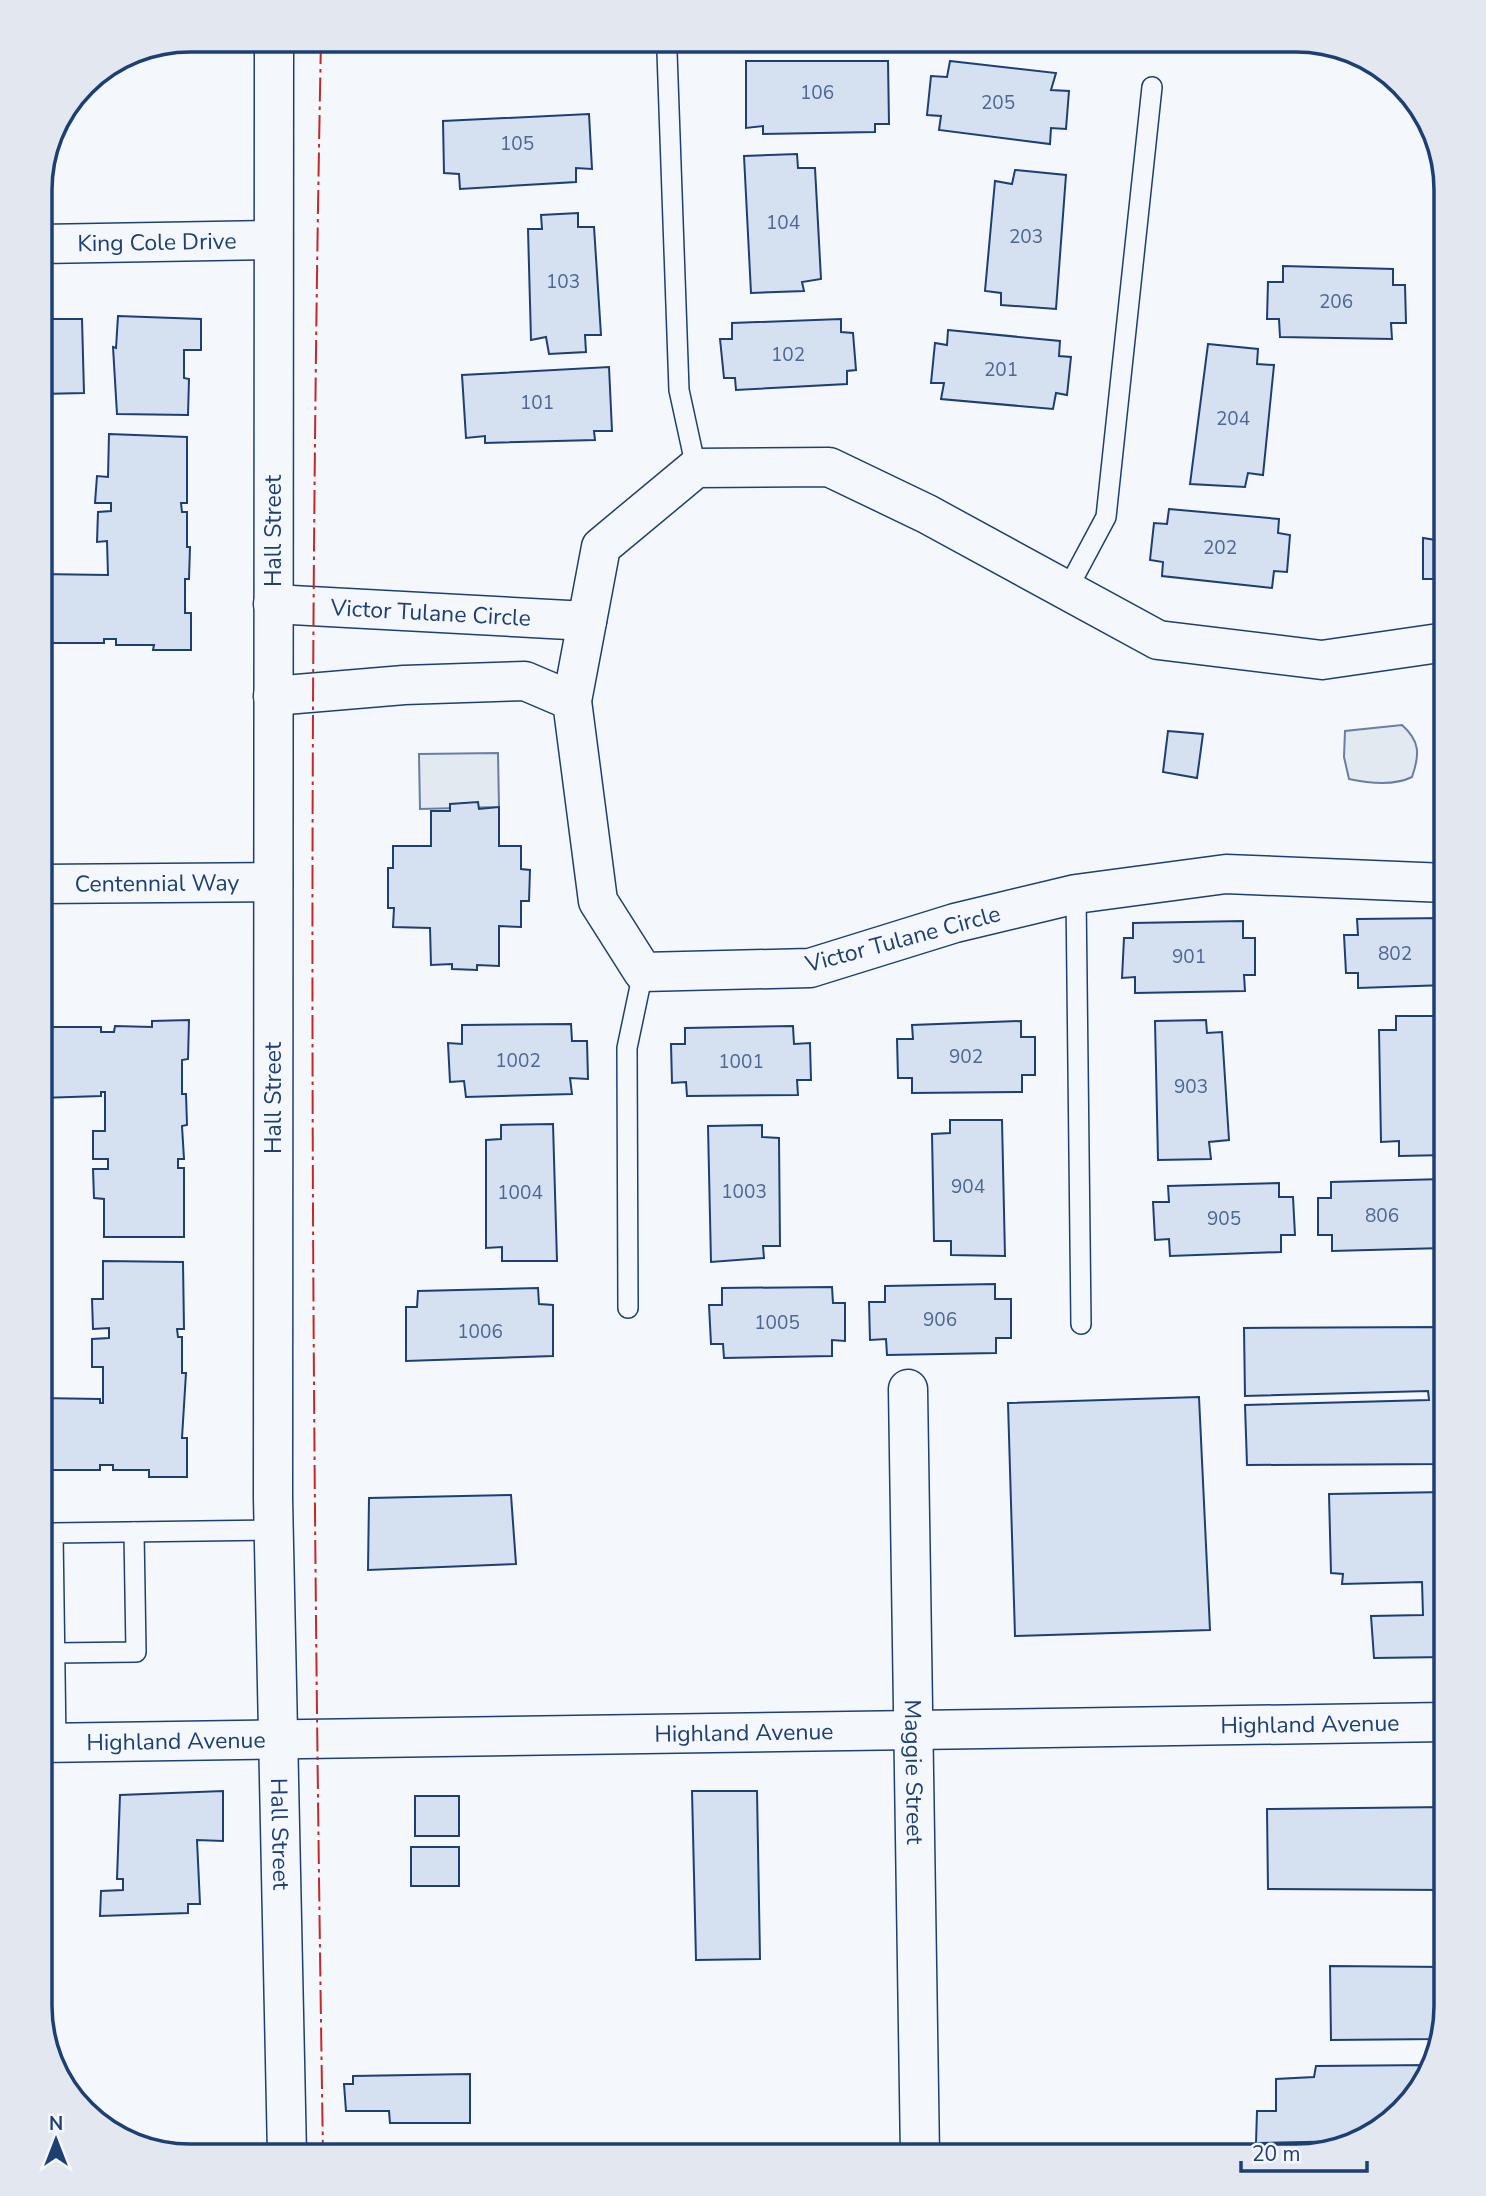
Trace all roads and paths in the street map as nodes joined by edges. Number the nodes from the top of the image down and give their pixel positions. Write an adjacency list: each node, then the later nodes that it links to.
1 (274, 53): 4 (street, Hall Street)
2 (667, 53): 6 (lane)
3 (1152, 87): 7 (lane)
4 (274, 240): 5 (street, King Cole Drive); 8 (street, Hall Street)
5 (53, 244)
6 (696, 468): 7 (street); 9 (street)
7 (1067, 590): 10 (street)
8 (273, 604): 9 (street, Victor Tulane Circle); 11 (street, Hall Street)
9 (587, 621): 12 (street)
10 (1434, 644)
11 (274, 696): 12 (street); 13 (street, Hall Street)
12 (572, 701): 17 (street)
13 (273, 883): 15 (street, Centennial Way); 21 (street, Hall Street)
14 (1434, 883): 16 (street, Victor Tulane Circle)
15 (53, 884)
16 (1076, 894): 17 (street, Victor Tulane Circle); 19 (lane)
17 (643, 972): 18 (lane)
18 (628, 1308)
19 (1081, 1324)
20 (908, 1389): 28 (street, Maggie Street)
21 (274, 1530): 22 (lane); 29 (street, Hall Street)
22 (134, 1532): 23 (lane); 25 (lane)
23 (52, 1533)
24 (52, 1611): 25 (lane)
25 (55, 1653): 26 (lane)
26 (52, 1689)
27 (1434, 1723): 28 (street, Highland Avenue)
28 (913, 1730): 29 (street, Highland Avenue); 32 (street, Maggie Street)
29 (277, 1739): 30 (street, Highland Avenue); 31 (street, Hall Street)
30 (52, 1743)
31 (287, 2143)
32 (920, 2143)

